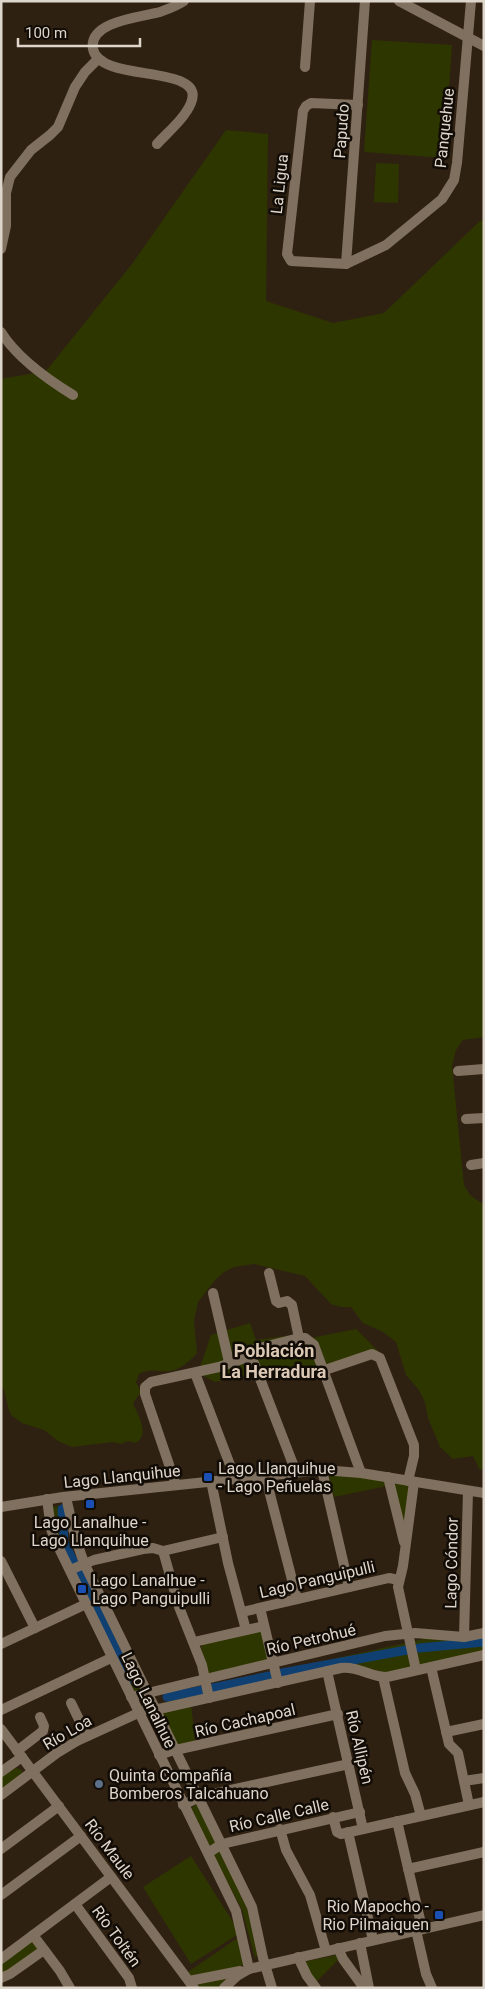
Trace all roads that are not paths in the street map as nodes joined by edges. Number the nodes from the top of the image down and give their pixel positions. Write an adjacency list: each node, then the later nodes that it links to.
1 (184, 1): 9 (street)
2 (310, 1): 10 (street)
3 (365, 1): 11 (street, Papudo)
4 (399, 1): 6 (street)
5 (471, 1): 7 (street, Panquehue)
6 (418, 6): 7 (street)
7 (468, 38): 8 (street); 14 (street, Panquehue)
8 (484, 46)
9 (98, 59): 12 (street); 13 (street)
10 (305, 67)
11 (358, 105): 14 (street, Papudo); 14 (street, La Ligua)
12 (157, 144)
13 (1, 249)
14 (346, 264)
15 (1, 332): 16 (street)
16 (73, 395)
17 (484, 1068): 18 (street)
18 (458, 1071)
19 (484, 1118): 20 (street)
20 (466, 1119)
21 (484, 1164): 22 (street)
22 (471, 1165)
23 (269, 1273): 25 (street)
24 (213, 1293): 27 (street)
25 (299, 1338): 26 (street); 28 (street)
26 (248, 1358): 27 (street); 31 (street)
27 (229, 1362): 29 (street)
28 (322, 1370): 32 (street); 37 (street)
29 (195, 1373): 35 (street); 38 (street)
30 (322, 1470): 31 (street, Lago Llanquihue); 32 (street, Lago Llanquihue); 51 (street)
31 (296, 1472): 33 (street, Lago Llanquihue)
32 (361, 1473): 34 (street, Lago Llanquihue)
33 (265, 1475): 35 (street, Lago Llanquihue); 52 (street)
34 (388, 1477): 37 (street, Lago Llanquihue); 45 (street)
35 (235, 1478): 36 (street, Lago Llanquihue)
36 (211, 1481): 38 (street, Lago Llanquihue); 44 (street)
37 (411, 1481): 39 (street, Lago Llanquihue); 45 (street)
38 (176, 1485): 41 (street, Lago Llanquihue)
39 (468, 1491): 40 (street, Lago Llanquihue); 61 (street, Lago Cóndor)
40 (484, 1493)
41 (66, 1497): 42 (street, Lago Llanquihue); 48 (street, Lago Lanalhue)
42 (47, 1499): 43 (street, Lago Llanquihue); 49 (street, Lago Lanalhue)
43 (1, 1507)
44 (223, 1537): 46 (street); 55 (street)
45 (406, 1548): 50 (street)
46 (163, 1551): 48 (street); 62 (street)
47 (1, 1561): 57 (street)
48 (84, 1563): 49 (street); 73 (street, Lago Lanalhue)
49 (70, 1570): 53 (street, Lago Lanalhue)
50 (399, 1580): 51 (street, Lago Panguipulli); 59 (street)
51 (349, 1587): 52 (street, Lago Panguipulli)
52 (297, 1599): 54 (street, Lago Panguipulli)
53 (86, 1604): 57 (street); 65 (street, Lago Lanalhue)
54 (260, 1608): 55 (street, Lago Panguipulli); 56 (street)
55 (242, 1612): 58 (street)
56 (264, 1626): 58 (street, Lago Panguipulli); 66 (street)
57 (35, 1628): 63 (street)
58 (246, 1630): 62 (street, Lago Panguipulli)
59 (408, 1633): 61 (street, Río Petrohué); 66 (street, Río Petrohué); 68 (street)
60 (484, 1633): 61 (street, Río Petrohué)
61 (464, 1637)
62 (194, 1642): 71 (street)
63 (1, 1644)
64 (484, 1655): 67 (street)
65 (111, 1658): 74 (street, Lago Lanalhue); 78 (street)
66 (273, 1663): 71 (street, Río Petrohué); 72 (street)
67 (430, 1667): 68 (street); 84 (street)
68 (416, 1670): 70 (street)
69 (327, 1671): 70 (street); 72 (street); 80 (street, Río Allipén)
70 (382, 1677): 101 (street)
71 (205, 1679): 73 (street, Río Petrohué); 75 (street)
72 (278, 1683): 75 (street)
73 (146, 1693): 74 (street); 77 (street, Lago Lanalhue)
74 (131, 1697): 79 (street, Lago Lanalhue)
75 (209, 1698): 77 (street)
76 (71, 1703): 85 (street)
77 (154, 1708): 79 (street, Río Loa); 86 (street, Lago Lanalhue)
78 (1, 1710)
79 (138, 1712): 85 (street, Río Loa); 88 (street, Lago Lanalhue)
80 (338, 1714): 86 (street, Río Cachapoal); 89 (street, Río Allipén)
81 (40, 1717): 87 (street)
82 (484, 1724): 84 (street)
83 (1, 1729): 87 (street, Río Maule)
84 (446, 1732): 93 (street)
85 (88, 1736): 90 (street, Río Loa)
86 (175, 1751): 88 (street, Río Cachapoal); 95 (street, Lago Lanalhue)
87 (20, 1754): 90 (street, Río Maule); 91 (street)
88 (160, 1756): 97 (street, Lago Lanalhue)
89 (349, 1764): 95 (street); 100 (street, Río Allipén)
90 (33, 1771): 94 (street, Río Loa); 99 (street, Río Maule)
91 (1, 1772)
92 (484, 1778): 93 (street)
93 (464, 1781): 98 (street)
94 (1, 1795)
95 (199, 1797): 97 (street); 108 (street, Lago Lanalhue)
96 (484, 1802): 98 (street)
97 (183, 1805): 111 (street, Lago Lanalhue)
98 (469, 1805): 101 (street)
99 (58, 1806): 107 (street, Río Maule); 109 (street)
100 (360, 1812): 102 (street, Río Calle Calle); 105 (street, Río Allipén)
101 (421, 1816): 103 (street)
102 (333, 1817): 104 (street, Río Calle Calle); 106 (street)
103 (397, 1821): 105 (street); 112 (street)
104 (280, 1829): 108 (street, Río Calle Calle); 123 (street)
105 (363, 1829): 106 (street)
106 (348, 1832): 119 (street)
107 (81, 1836): 113 (street, Río Maule); 114 (street)
108 (222, 1844): 111 (street, Río Calle Calle); 126 (street, Lago Lanalhue)
109 (1, 1849)
110 (484, 1852): 112 (street)
111 (208, 1854): 127 (street, Lago Lanalhue)
112 (408, 1869): 117 (street)
113 (111, 1877): 115 (street); 129 (street, Río Maule)
114 (1, 1895)
115 (75, 1904): 118 (street); 131 (street, Río Toltén)
116 (484, 1914): 117 (street)
117 (419, 1929): 119 (street); 137 (street)
118 (33, 1935): 122 (street); 125 (street)
119 (373, 1940): 120 (street)
120 (360, 1943): 121 (street); 136 (street)
121 (338, 1948): 123 (street); 135 (street)
122 (44, 1950): 128 (street); 130 (street)
123 (326, 1951): 124 (street)
124 (298, 1957): 126 (street); 134 (street)
125 (1, 1958)
126 (265, 1965): 127 (street); 133 (street, Lago Lanalhue)
127 (249, 1969): 129 (street); 132 (street)
128 (1, 1978)
129 (192, 1985)
130 (70, 1988)
131 (132, 1988)
132 (224, 1988)
133 (272, 1988)
134 (316, 1988)
135 (364, 1988)
136 (369, 1988)
137 (432, 1988)

